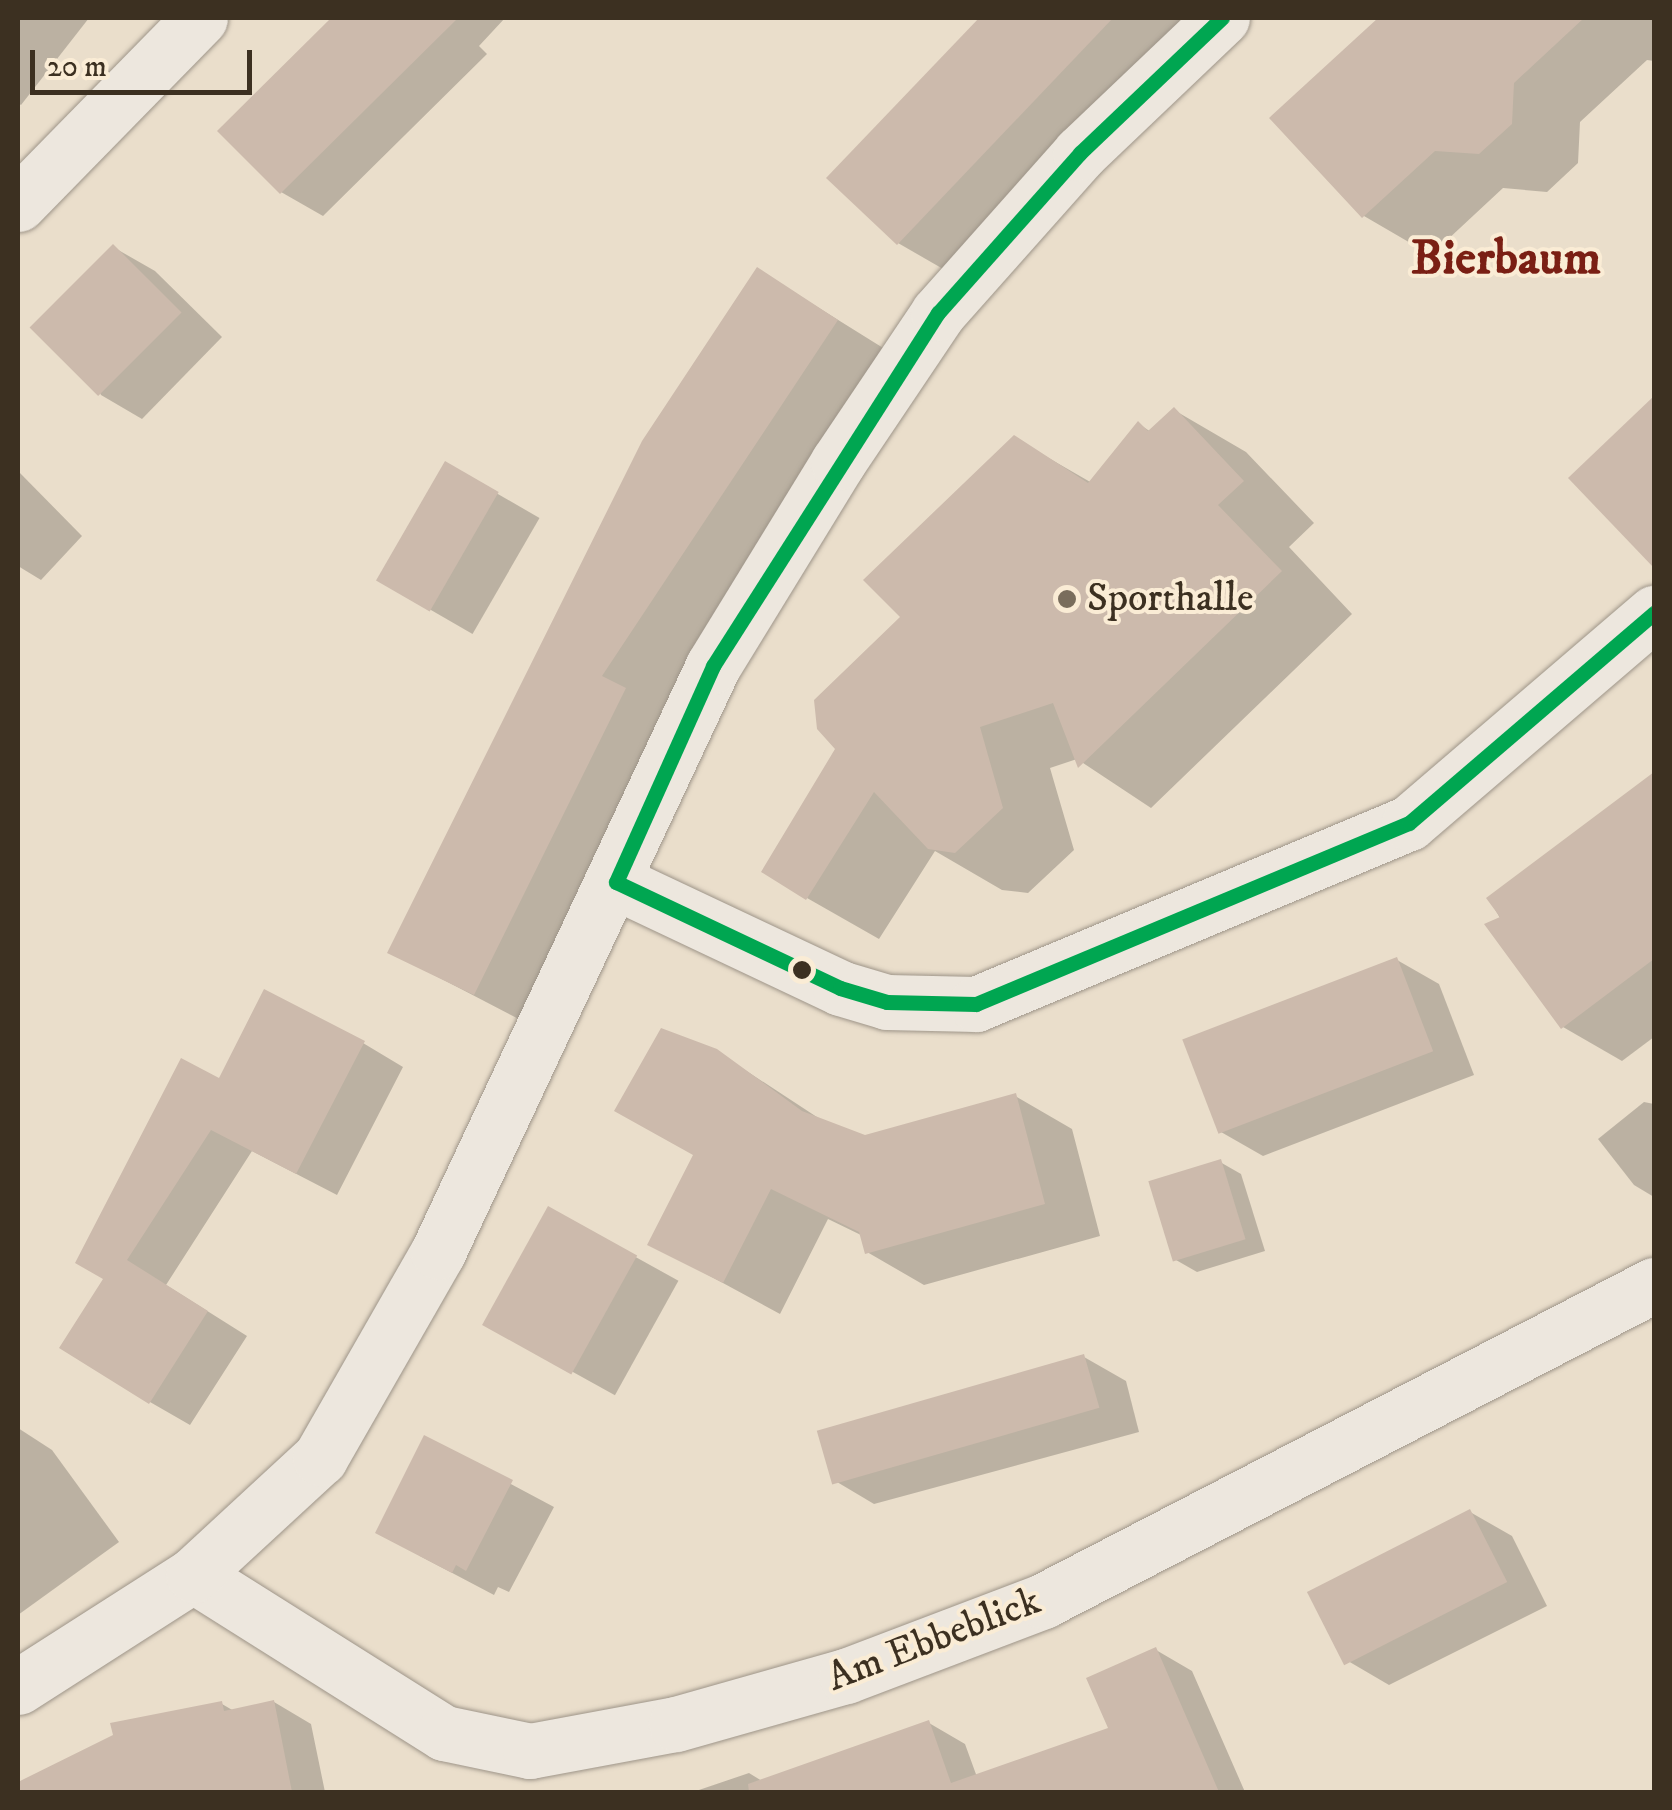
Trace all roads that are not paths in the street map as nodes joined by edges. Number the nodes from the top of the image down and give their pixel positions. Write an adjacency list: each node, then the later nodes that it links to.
1 (200, 18): 3 (street)
2 (1222, 18): 5 (street)
3 (18, 204)
4 (1654, 614): 5 (street)
5 (616, 882): 7 (street)
6 (1654, 1285): 7 (street, Am Ebbeblick)
7 (192, 1575): 8 (street)
8 (18, 1687)

